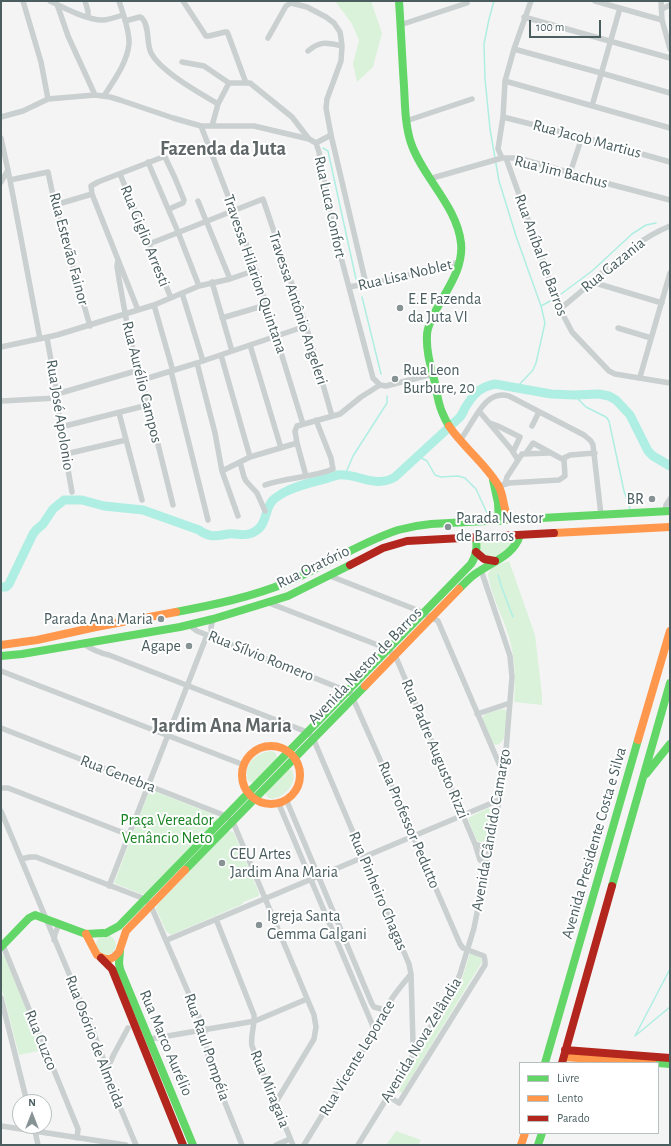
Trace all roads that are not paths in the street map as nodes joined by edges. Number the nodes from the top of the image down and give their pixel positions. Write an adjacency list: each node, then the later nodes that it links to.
1 (23, 1): 36 (street)
2 (50, 1): 11 (street)
3 (85, 1): 16 (street)
4 (119, 1): 15 (street)
5 (183, 1): 31 (street)
6 (399, 1): 20 (main road)
7 (531, 1): 17 (street, Rua Aníbal de Barros)
8 (595, 1): 13 (street)
9 (661, 1): 14 (street)
10 (467, 3): 20 (street)
11 (57, 4): 16 (street); 34 (street)
12 (670, 5): 14 (street)
13 (620, 8): 18 (street); 22 (street)
14 (662, 9): 18 (street)
15 (123, 15): 16 (street); 19 (street)
16 (88, 17)
17 (524, 17): 22 (street); 24 (street, Rua Aníbal de Barros)
18 (662, 20): 25 (street)
19 (125, 21): 35 (street); 38 (street)
20 (400, 25): 42 (main road)
21 (268, 38): 23 (street, Rua Luca Confort)
22 (610, 41): 27 (street); 29 (street)
23 (342, 46): 26 (street); 46 (street, Rua Luca Confort)
24 (514, 49): 29 (street); 30 (street, Rua Aníbal de Barros)
25 (670, 49)
26 (308, 51)
27 (670, 58)
28 (182, 62): 32 (street)
29 (602, 73): 33 (street); 39 (street)
30 (505, 81): 39 (street); 41 (street, Rua Aníbal de Barros)
31 (246, 82): 32 (street); 49 (street)
32 (229, 83): 38 (street)
33 (670, 93)
34 (95, 95): 35 (street); 36 (street)
35 (104, 96): 43 (street)
36 (48, 98): 40 (street)
37 (472, 99): 42 (street)
38 (218, 104): 44 (street)
39 (592, 106): 45 (street)
40 (1, 117)
41 (503, 117): 47 (street, Rua Jacob Martius); 51 (street, Rua Aníbal de Barros)
42 (406, 121): 57 (main road)
43 (202, 126): 44 (street); 65 (street, Travessa Hilarion Quintana)
44 (212, 126): 49 (street)
45 (670, 128)
46 (331, 135): 50 (street, Rua Luca Confort); 77 (street, Rua Luca Confort)
47 (582, 137): 53 (street, Rua Jacob Martius); 55 (street)
48 (1, 138): 54 (street)
49 (310, 139): 50 (street)
50 (316, 143): 79 (street, Rua Luca Confort)
51 (502, 159): 55 (street, Rua Jim Bachus); 57 (street, Rua Jim Bachus); 85 (street, Rua Aníbal de Barros)
52 (148, 162): 56 (street); 64 (street); 64 (street)
53 (670, 162)
54 (8, 170): 58 (street); 59 (street)
55 (570, 173): 61 (street, Rua Jim Bachus)
56 (120, 174): 60 (street); 69 (street, Rua Giglio Arresti)
57 (429, 179): 71 (main road)
58 (10, 180): 63 (street, Rua Estevão Fainor); 95 (street)
59 (1, 182)
60 (92, 194): 63 (street); 70 (street)
61 (670, 200)
62 (198, 201): 66 (street)
63 (55, 205): 89 (street, Rua Estevão Fainor)
64 (169, 209): 68 (street)
65 (234, 210): 66 (street); 72 (street, Travessa Hilarion Quintana); 90 (street, Travessa Antônio Angeleri)
66 (207, 221): 68 (street); 74 (street)
67 (670, 226): 76 (street, Rua Gazania)
68 (178, 232): 69 (street); 78 (street)
69 (149, 244): 81 (street, Rua Giglio Arresti)
70 (118, 257): 86 (street); 87 (street, Rua Aurélio Campos)
71 (460, 262): 77 (street, Rua Lisa Noblet); 104 (main road)
72 (256, 270): 74 (street); 84 (street, Travessa Hilarion Quintana)
73 (670, 273): 82 (street)
74 (230, 278): 75 (street)
75 (212, 282): 78 (street); 88 (street)
76 (592, 282): 82 (street); 85 (street, Rua Gazania)
77 (366, 284): 79 (street, Rua Lisa Noblet)
78 (199, 286): 80 (street)
79 (349, 287): 108 (street, Rua Luca Confort)
80 (182, 293): 81 (street); 100 (street)
81 (171, 298): 83 (street)
82 (662, 303): 94 (street)
83 (154, 305): 86 (street); 103 (street, Rua Aurélio Campos)
84 (266, 305): 88 (street); 92 (street, Travessa Hilarion Quintana)
85 (560, 309): 105 (street, Rua Aníbal de Barros)
86 (138, 310): 87 (street)
87 (125, 315): 89 (street); 102 (street, Rua Aurélio Campos)
88 (222, 318): 98 (street)
89 (90, 326): 93 (street)
90 (306, 326): 92 (street); 115 (street, Travessa Antônio Angeleri)
91 (618, 328): 94 (street)
92 (276, 336): 96 (street); 118 (street, Travessa Hilarion Quintana)
93 (47, 338): 95 (street); 109 (street, Rua José Apolonio)
94 (651, 338): 105 (street)
95 (40, 339): 97 (street)
96 (250, 345): 98 (street); 124 (street)
97 (1, 347)
98 (232, 351): 99 (street)
99 (221, 355): 100 (street); 130 (street)
100 (204, 361): 101 (street)
101 (197, 363): 103 (street); 134 (street)
102 (139, 370): 106 (street, Rua Aurélio Campos); 109 (street)
103 (172, 371): 106 (street); 146 (street, Rua Aurélio Campos)
104 (433, 374): 108 (street); 121 (main road)
105 (640, 377): 107 (street, Rua Aníbal de Barros)
106 (142, 380): 111 (street, Rua Aurélio Campos)
107 (670, 383)
108 (380, 385): 115 (street)
109 (57, 396): 110 (street); 120 (street, Rua José Apolonio)
110 (1, 401)
111 (148, 405): 114 (street); 141 (street, Rua Aurélio Campos)
112 (479, 411): 113 (street); 117 (street); 121 (street)
113 (539, 412): 119 (street); 128 (street)
114 (119, 413): 120 (street); 122 (street)
115 (332, 416): 116 (street)
116 (316, 420): 118 (street); 135 (street)
117 (490, 423): 125 (street); 125 (street)
118 (303, 424): 123 (street)
119 (532, 426)
120 (61, 427): 129 (street, Rua José Apolonio)
121 (456, 434): 137 (main road)
122 (126, 440): 129 (street); 140 (street)
123 (298, 445): 124 (street); 135 (street)
124 (281, 448): 130 (street)
125 (513, 452): 132 (street)
126 (526, 453): 127 (street); 127 (street); 132 (street)
127 (551, 453): 131 (street)
128 (595, 453): 131 (street); 144 (street)
129 (66, 454): 138 (street, Rua José Apolonio)
130 (250, 457): 133 (street)
131 (562, 459): 137 (street)
132 (518, 460): 137 (street)
133 (240, 462): 134 (street); 142 (street)
134 (222, 471): 145 (street)
135 (306, 476): 136 (street)
136 (265, 485)
137 (500, 486): 147 (main road); 148 (main road)
138 (72, 492)
139 (670, 499): 143 (street)
140 (142, 500)
141 (173, 505)
142 (265, 512)
143 (667, 512): 144 (main road, Rua Oratório); 150 (main road)
144 (601, 515): 148 (main road, Rua Oratório)
145 (238, 516)
146 (208, 520)
147 (499, 520): 148 (main road, Rua Oratório); 149 (main road, Rua Oratório)
148 (511, 520): 151 (main road)
149 (485, 521): 152 (main road); 170 (main road, Rua Oratório)
150 (670, 527): 151 (main road, Rua Oratório)
151 (520, 535): 152 (main road, Rua Oratório); 154 (main road, Avenida Nestor de Barros)
152 (476, 537): 153 (main road); 155 (main road, Rua Oratório)
153 (476, 552): 154 (main road); 162 (main road, Avenida Nestor de Barros)
154 (495, 561): 156 (main road, Avenida Nestor de Barros)
155 (344, 568): 157 (main road, Rua Oratório); 158 (street)
156 (480, 570): 163 (main road, Avenida Nestor de Barros); 182 (street, Avenida Cândido Camargo)
157 (330, 576): 158 (street); 159 (main road, Rua Oratório)
158 (347, 582): 162 (street)
159 (288, 600): 160 (main road, Rua Oratório); 161 (street)
160 (269, 602): 161 (street); 164 (main road, Rua Oratório)
161 (291, 611): 171 (street)
162 (423, 613): 163 (street); 171 (main road, Avenida Nestor de Barros)
163 (432, 617): 173 (main road, Avenida Nestor de Barros); 183 (street)
164 (213, 619): 165 (main road, Rua Oratório); 167 (street)
165 (188, 626): 167 (street, Rua Sílvio Romero); 168 (main road, Rua Oratório)
166 (670, 631): 180 (main road, Avenida Presidente Costa e Silva)
167 (209, 636): 177 (street); 178 (street, Rua Sílvio Romero)
168 (104, 640): 169 (main road, Rua Oratório); 172 (street)
169 (84, 644): 172 (street); 174 (main road, Rua Oratório)
170 (1, 645)
171 (388, 650): 173 (street); 178 (main road, Avenida Nestor de Barros)
172 (108, 654): 177 (street)
173 (395, 655): 179 (main road, Avenida Nestor de Barros); 205 (street, Rua Padre Augusto Rizzi)
174 (1, 656)
175 (1, 671): 186 (street)
176 (670, 683): 181 (main road, Avenida Presidente Costa e Silva)
177 (187, 685): 185 (street); 186 (street)
178 (348, 691): 179 (street); 185 (main road, Avenida Nestor de Barros)
179 (353, 698): 187 (main road, Avenida Nestor de Barros); 208 (street, Rua Professor Pedutto)
180 (651, 698): 181 (main road); 251 (main road, Avenida Presidente Costa e Silva)
181 (668, 699): 195 (main road, Avenida Presidente Costa e Silva)
182 (510, 703): 183 (street); 191 (street, Avenida Cândido Camargo)
183 (477, 714): 189 (street)
184 (1, 728): 196 (street, Rua Genebra)
185 (307, 732): 187 (street); 190 (main road, Avenida Nestor de Barros)
186 (168, 736): 193 (street); 196 (street)
187 (313, 738): 192 (main road, Avenida Nestor de Barros); 211 (street, Rua Pinheiro Chagas)
188 (670, 744): 195 (main road)
189 (493, 750): 191 (street); 194 (street)
190 (288, 752): 192 (main road); 193 (main road); 198 (main road, Avenida Nestor de Barros)
191 (506, 753): 194 (street, Avenida Cândido Camargo)
192 (295, 758): 199 (main road, Avenida Nestor de Barros); 200 (main road)
193 (244, 765): 198 (main road)
194 (504, 775): 201 (street, Avenida Cândido Camargo)
195 (643, 779): 249 (main road, Avenida Presidente Costa e Silva)
196 (148, 785): 204 (street, Rua Genebra); 207 (street)
197 (1, 788): 207 (street)
198 (248, 793): 199 (main road); 204 (main road, Avenida Nestor de Barros)
199 (255, 799): 202 (main road); 206 (main road, Avenida Nestor de Barros)
200 (286, 799): 202 (main road); 214 (street)
201 (500, 800): 205 (street); 210 (street, Avenida Cândido Camargo)
202 (278, 802): 215 (street)
203 (1, 811): 212 (street, Rua Osório de Almeida)
204 (226, 816): 206 (street, Rua Genebra); 217 (main road, Avenida Nestor de Barros)
205 (463, 816): 208 (street); 209 (street, Rua Padre Augusto Rizzi)
206 (233, 822): 218 (street); 220 (main road, Avenida Nestor de Barros)
207 (129, 835): 216 (street)
208 (414, 836): 211 (street); 232 (street, Rua Professor Pedutto)
209 (474, 844): 210 (street); 213 (street, Rua Padre Augusto Rizzi)
210 (490, 848): 213 (street, Avenida Cândido Camargo)
211 (364, 857): 214 (street); 234 (street, Rua Pinheiro Chagas)
212 (21, 860): 216 (street); 219 (street, Rua Osório de Almeida)
213 (487, 866): 232 (street, Avenida Cândido Camargo)
214 (318, 876): 215 (street); 237 (street)
215 (311, 879): 218 (street); 242 (street)
216 (109, 886): 217 (street)
217 (145, 899): 220 (street, Rua Raul Pompéia); 225 (main road, Avenida Nestor de Barros)
218 (265, 899): 223 (street); 236 (street)
219 (38, 902): 221 (street); 222 (street, Rua Osório de Almeida)
220 (151, 906): 228 (street, Rua Raul Pompéia); 230 (main road, Avenida Nestor de Barros)
221 (35, 915): 222 (main road); 229 (main road)
222 (46, 919): 224 (main road); 227 (street, Rua Osório de Almeida)
223 (216, 919): 228 (street); 239 (street, Rua Miragaia)
224 (59, 924): 226 (main road); 227 (street)
225 (104, 933): 226 (main road); 230 (main road); 231 (main road)
226 (86, 934): 231 (main road)
227 (54, 940): 247 (street, Rua Osório de Almeida)
228 (167, 940): 241 (street, Rua Raul Pompéia)
229 (2, 945): 265 (street, Rua Cuzco)
230 (120, 948): 233 (main road); 238 (main road, Rua Marco Aurélio)
231 (94, 949): 233 (main road)
232 (467, 950): 246 (street, Avenida Nova Zelândia); 257 (street, Avenida Nova Zelândia)
233 (100, 958): 238 (main road, Rua Marco Aurélio)
234 (411, 974): 237 (street, Rua Vicente Leporace); 246 (street, Rua Pinheiro Chagas)
235 (1, 998): 256 (street)
236 (307, 1000): 239 (street); 258 (street)
237 (385, 1010): 242 (street, Rua Vicente Leporace)
238 (134, 1012): 244 (main road, Rua Marco Aurélio); 271 (main road, Rua Marco Aurélio)
239 (255, 1021): 241 (street); 258 (street, Rua Miragaia)
240 (128, 1028): 248 (street)
241 (204, 1030): 243 (street); 273 (street, Rua Raul Pompéia)
242 (375, 1031): 267 (street, Rua Vicente Leporace)
243 (163, 1037): 244 (street); 245 (street)
244 (150, 1039): 245 (main road, Rua Marco Aurélio)
245 (154, 1049): 272 (main road, Rua Marco Aurélio)
246 (415, 1050): 257 (street, Avenida Nova Zelândia)
247 (102, 1054): 248 (street); 255 (street, Rua Osório de Almeida)
248 (114, 1054): 255 (street)
249 (564, 1057): 250 (main road); 252 (main road)
250 (670, 1058)
251 (545, 1062)
252 (637, 1062)
253 (659, 1063): 254 (main road)
254 (670, 1064)
255 (108, 1069): 270 (street, Rua Osório de Almeida)
256 (25, 1094)
257 (388, 1096): 275 (street, Avenida Nova Zelândia)
258 (276, 1102): 266 (street, Rua Miragaia)
259 (1, 1126): 260 (street)
260 (12, 1127)
261 (52, 1133): 265 (street)
262 (35, 1134): 268 (street)
263 (525, 1134): 276 (main road)
264 (542, 1134): 277 (main road)
265 (77, 1138): 269 (street)
266 (292, 1142): 267 (street, Rua Vicente Leporace); 274 (street)
267 (305, 1144)
268 (38, 1145)
269 (126, 1145)
270 (136, 1145)
271 (183, 1145)
272 (193, 1145)
273 (242, 1145)
274 (276, 1145)
275 (358, 1145)
276 (521, 1145)
277 (538, 1145)

